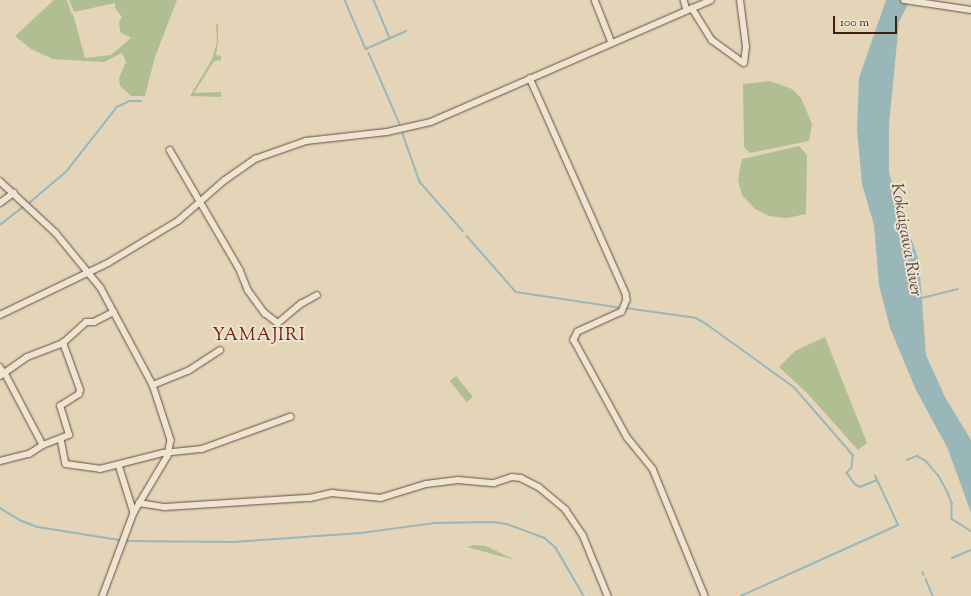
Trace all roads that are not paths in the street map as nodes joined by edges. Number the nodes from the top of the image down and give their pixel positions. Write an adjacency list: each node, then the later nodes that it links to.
1 (595, 0): 8 (street)
2 (684, 0): 6 (street)
3 (711, 0): 6 (street)
4 (740, 0): 6 (street)
5 (904, 0): 7 (street)
6 (689, 9): 8 (street)
7 (971, 10)
8 (612, 43): 9 (street)
9 (530, 78): 14 (street); 34 (street)
10 (170, 150): 14 (street)
11 (0, 181): 12 (street)
12 (14, 193): 13 (street); 15 (street)
13 (0, 203)
14 (201, 203): 15 (street); 16 (street)
15 (89, 273): 17 (street); 18 (street)
16 (317, 295)
17 (114, 312): 19 (street); 23 (street)
18 (0, 315)
19 (63, 343): 22 (street); 25 (street)
20 (220, 350): 23 (street)
21 (0, 367): 22 (street)
22 (3, 374): 26 (street)
23 (153, 385): 27 (street)
24 (290, 417): 27 (street)
25 (61, 439): 26 (street); 29 (street)
26 (43, 445): 28 (street)
27 (169, 453): 29 (street); 30 (street)
28 (0, 461)
29 (119, 465): 31 (street)
30 (139, 503): 31 (street); 33 (street)
31 (134, 513): 32 (street)
32 (103, 596)
33 (608, 596)
34 (704, 596)

